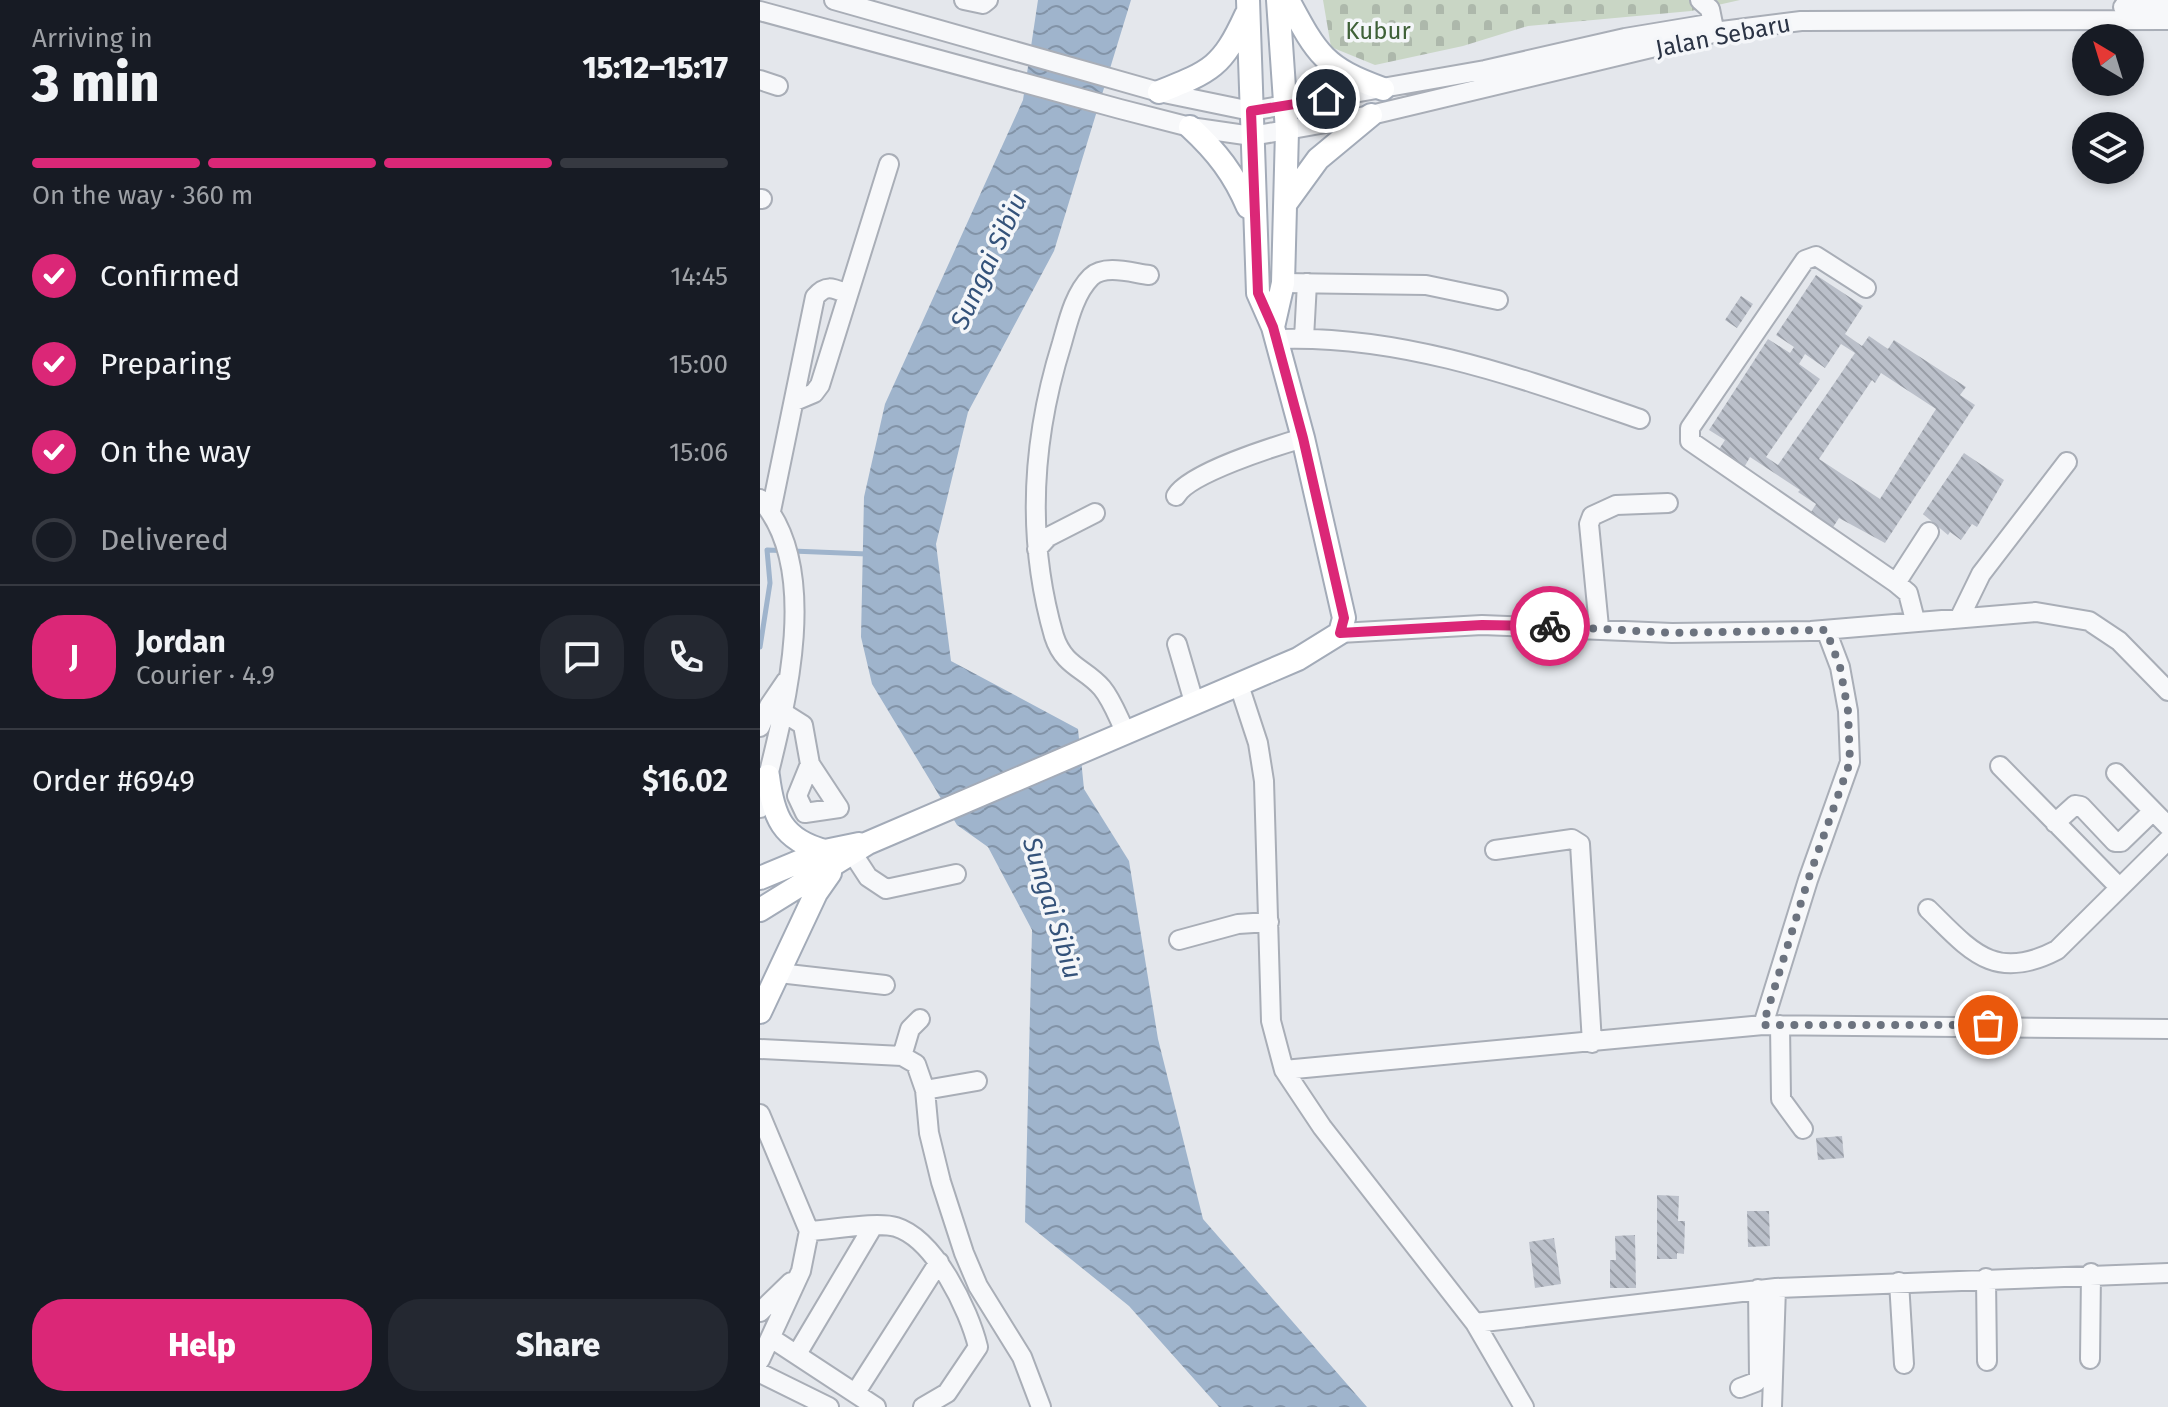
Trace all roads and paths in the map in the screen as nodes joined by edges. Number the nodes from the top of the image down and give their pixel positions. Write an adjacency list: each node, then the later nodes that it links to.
1 (964, 0): 2 (street)
2 (988, 0)
3 (1278, 0): 14 (main road)
4 (1288, 0): 12 (main road)
5 (1700, 0): 11 (street)
6 (846, 2): 13 (street)
7 (1248, 6): 13 (main road); 15 (main road)
8 (2168, 7): 11 (street, Jalan Sebaru)
9 (760, 11): 17 (street, Jalan Sebaru)
10 (2168, 20): 16 (street, Jalan Sebaru)
11 (1713, 24): 12 (street, Jalan Sebaru)
12 (1383, 89): 14 (street, Jalan Sebaru)
13 (1159, 92): 15 (street)
14 (1286, 105): 15 (street, Jalan Sebaru); 18 (main road)
15 (1251, 111): 19 (main road)
16 (1371, 115): 18 (street, Jalan Sebaru); 21 (main road)
17 (1190, 127): 19 (street, Jalan Sebaru); 22 (main road)
18 (1287, 131): 19 (street, Jalan Sebaru); 21 (main road)
19 (1252, 136): 22 (main road)
20 (889, 164): 27 (street)
21 (1285, 206): 24 (main road)
22 (1253, 220): 29 (main road)
23 (1149, 275): 42 (street)
24 (1283, 283): 25 (street); 29 (main road)
25 (1307, 283): 28 (street); 30 (street)
26 (1866, 288): 43 (street)
27 (847, 294): 31 (street); 32 (street)
28 (1498, 300)
29 (1275, 333): 30 (street); 35 (main road)
30 (1304, 338): 34 (street)
31 (801, 359): 32 (street); 33 (street)
32 (826, 364): 33 (street)
33 (795, 401): 39 (street)
34 (1640, 419)
35 (1303, 438): 37 (street); 48 (main road)
36 (2067, 462): 44 (street)
37 (1176, 496)
38 (1668, 503): 46 (street)
39 (765, 505): 50 (street)
40 (1095, 513): 42 (street)
41 (1929, 532): 43 (street)
42 (1037, 549): 56 (street)
43 (1896, 583): 45 (street)
44 (1960, 617): 45 (street); 52 (street)
45 (1915, 620): 47 (street)
46 (1599, 627): 47 (street); 48 (street)
47 (1826, 630): 79 (street)
48 (1340, 633): 51 (main road)
49 (1177, 644): 53 (street)
50 (788, 679): 54 (street); 55 (street)
51 (1239, 685): 53 (main road); 73 (street)
52 (2168, 691)
53 (1194, 702): 56 (main road)
54 (784, 713): 57 (street); 60 (street)
55 (760, 727)
56 (1125, 731): 67 (main road)
57 (810, 764)
58 (2000, 766): 63 (street)
59 (2116, 773): 62 (street)
60 (768, 776): 61 (street); 67 (main road)
61 (760, 808)
62 (2153, 811): 63 (street); 64 (street)
63 (2055, 823): 70 (street)
64 (2168, 826)
65 (2168, 840): 70 (street)
66 (1495, 850): 81 (street)
67 (846, 853): 68 (street); 69 (main road); 72 (main road); 75 (main road)
68 (956, 874)
69 (760, 878)
70 (2119, 887): 71 (street)
71 (1928, 909)
72 (760, 910)
73 (1269, 922): 74 (street); 84 (street)
74 (1179, 940)
75 (779, 973): 76 (street); 77 (main road)
76 (885, 985)
77 (760, 1012)
78 (920, 1019): 83 (street)
79 (1772, 1025): 80 (street); 81 (street); 88 (street)
80 (2168, 1029)
81 (1592, 1043): 84 (street)
82 (760, 1049): 83 (street)
83 (902, 1056): 86 (street)
84 (1284, 1070): 99 (street)
85 (977, 1081): 86 (street)
86 (925, 1090): 112 (street)
87 (760, 1114): 90 (street)
88 (1803, 1129)
89 (872, 1228): 90 (street); 91 (street); 101 (street)
90 (809, 1231): 92 (street)
91 (939, 1262): 108 (street); 111 (street)
92 (801, 1271): 98 (street); 100 (street)
93 (2091, 1273): 94 (street); 95 (street); 102 (street)
94 (2168, 1273)
95 (1986, 1278): 96 (street); 104 (street)
96 (1899, 1282): 97 (street); 105 (street)
97 (1767, 1288): 99 (street); 107 (street); 114 (street)
98 (760, 1312)
99 (1475, 1323): 113 (street)
100 (771, 1338): 101 (street); 103 (street)
101 (797, 1354): 108 (street)
102 (2090, 1359)
103 (760, 1360)
104 (1987, 1361)
105 (1904, 1364)
106 (760, 1373): 109 (street)
107 (1740, 1388)
108 (856, 1392): 110 (street)
109 (829, 1407)
110 (876, 1407)
111 (923, 1407)
112 (1041, 1407)
113 (1524, 1407)
114 (1772, 1407)

